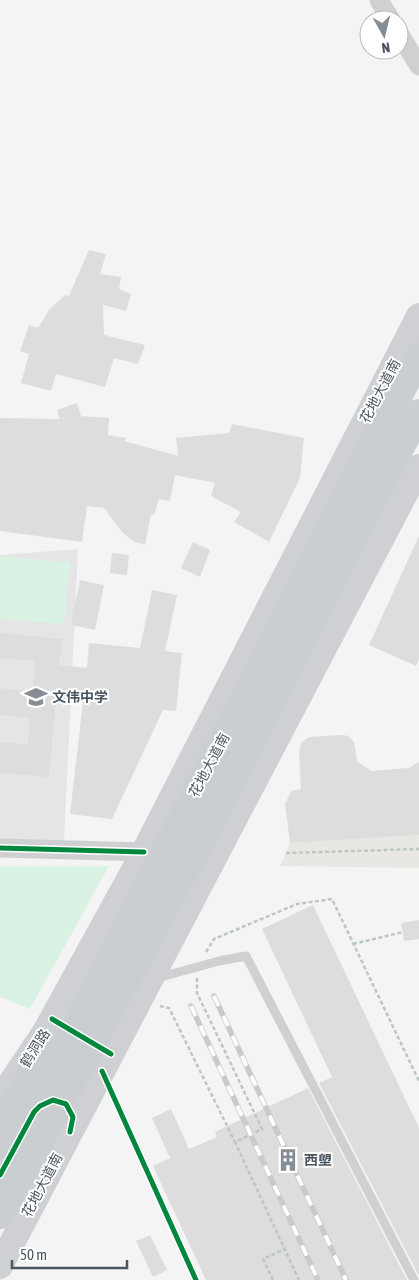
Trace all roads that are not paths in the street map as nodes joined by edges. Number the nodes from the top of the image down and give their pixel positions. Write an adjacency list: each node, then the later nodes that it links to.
1 (409, 50): 2 (street)
2 (419, 66)
3 (419, 316): 5 (main road, 花地大道南)
4 (419, 357): 12 (main road, 花地大道南)
5 (374, 403): 6 (street); 8 (street); 11 (main road, 花地大道南)
6 (419, 409)
7 (419, 413): 18 (main road, 花地大道南)
8 (419, 426)
9 (419, 467): 13 (main road, 花地大道南)
10 (0, 848): 11 (street)
11 (144, 852): 14 (main road, 花地大道南)
12 (124, 929): 15 (main road, 鹤洞路); 17 (main road, 花地大道南)
13 (150, 980): 16 (main road, 花地大道南); 20 (lane)
14 (0, 1099)
15 (0, 1130)
16 (70, 1132): 17 (street, 花地大道南); 19 (main road, 花地大道南)
17 (0, 1174)
18 (0, 1215)
19 (0, 1266)
20 (414, 1280)

